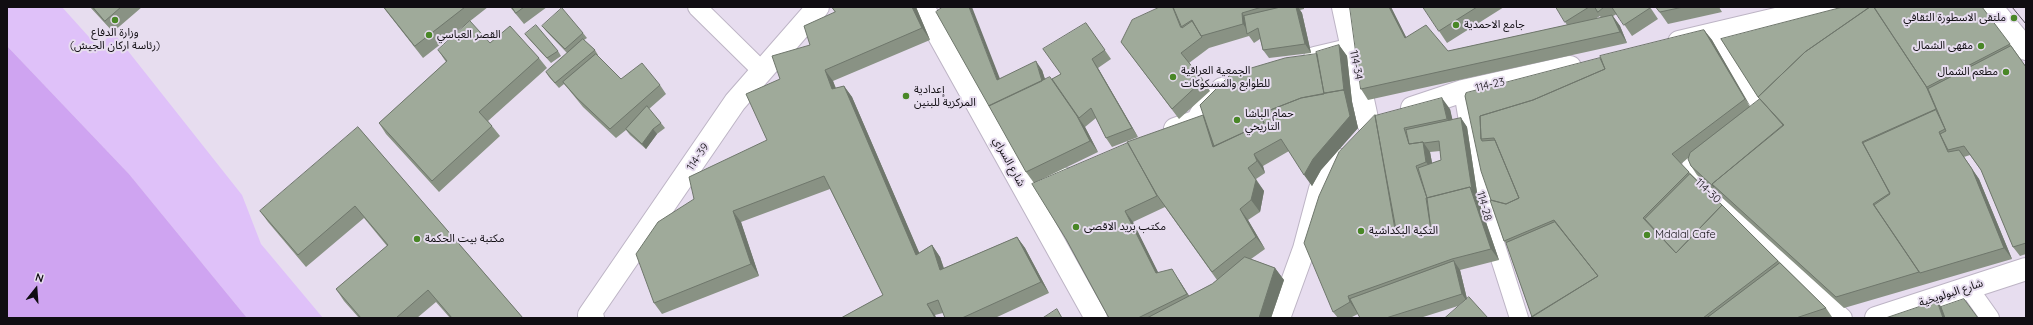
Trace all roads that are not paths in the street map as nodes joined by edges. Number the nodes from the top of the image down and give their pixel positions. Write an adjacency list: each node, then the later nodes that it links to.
1 (697, 7): 13 (lane)
2 (818, 7): 13 (street, 114-39)
3 (923, 7): 19 (street, شارع السراي)
4 (1343, 7): 9 (street, 114-34)
5 (1827, 7): 7 (street)
6 (1992, 7): 10 (street)
7 (1716, 33): 8 (street); 26 (lane, 114-30)
8 (1662, 46)
9 (1353, 49): 11 (street); 16 (street, 114-34)
10 (2026, 49)
11 (1294, 62)
12 (1593, 62): 15 (street, 114-23)
13 (762, 71): 22 (street, 114-39)
14 (1235, 75): 17 (street)
15 (1463, 92): 16 (street, 114-23); 25 (lane, 114-28)
16 (1359, 135): 24 (street)
17 (1156, 137)
18 (1077, 171): 19 (street)
19 (1027, 193): 23 (street, شارع السراي)
20 (2026, 269): 21 (street, شارع البولويخية)
21 (1968, 287): 27 (street, شارع البولويخية); 28 (lane)
22 (591, 316)
23 (1096, 318)
24 (1279, 318)
25 (1519, 318)
26 (1843, 318)
27 (1876, 318)
28 (1990, 318)

